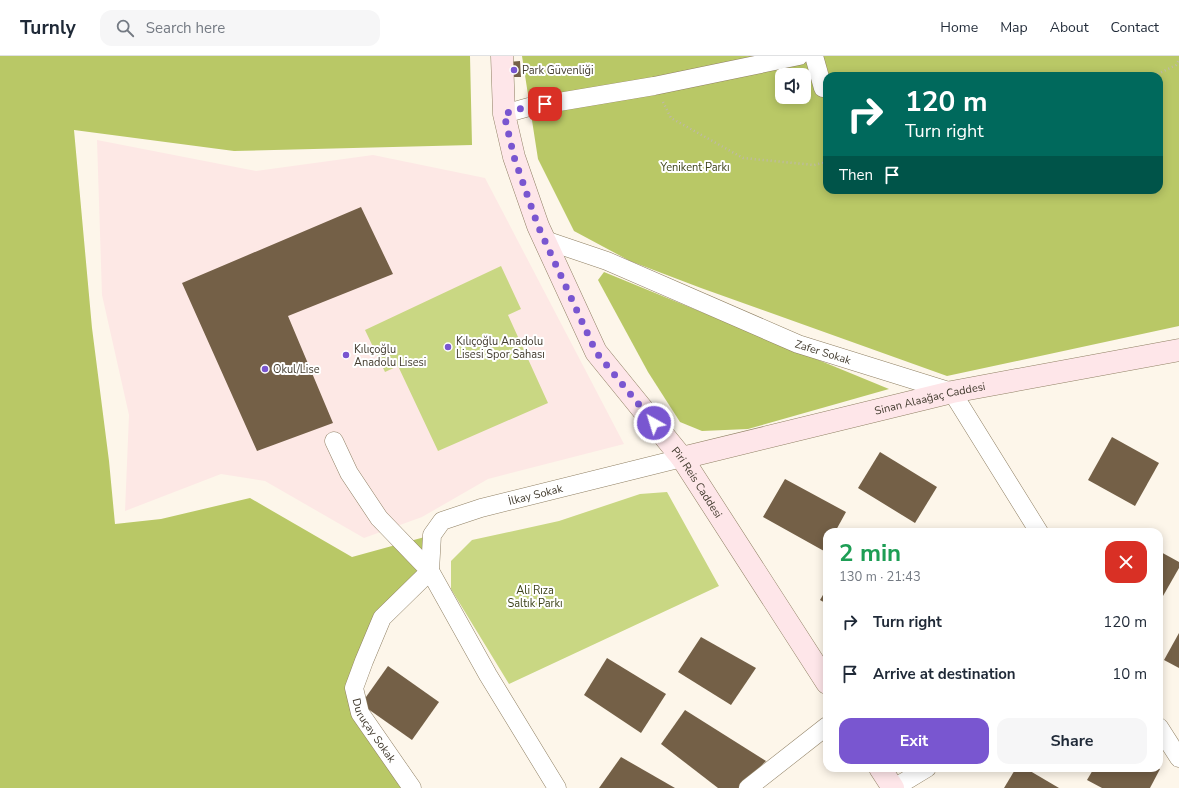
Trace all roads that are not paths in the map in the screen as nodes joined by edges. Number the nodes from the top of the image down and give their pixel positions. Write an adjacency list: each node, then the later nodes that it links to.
1 (502, 56): 5 (main road, Piri Reis Caddesi)
2 (799, 56): 5 (street)
3 (814, 56): 4 (street)
4 (823, 88)
5 (504, 114): 6 (main road, Piri Reis Caddesi)
6 (545, 240): 8 (street, Zafer Sokak); 10 (main road, Piri Reis Caddesi)
7 (1179, 350): 8 (main road, Sinan Alaağaç Caddesi)
8 (952, 392): 10 (main road, Sinan Alaağaç Caddesi); 11 (street)
9 (334, 441): 12 (street)
10 (682, 458): 12 (street, İlkay Sokak); 13 (main road, Piri Reis Caddesi)
11 (1037, 528)
12 (430, 571): 19 (street, Duruçay Sokak); 20 (street)
13 (823, 677)
14 (823, 729): 21 (street)
15 (1163, 732): 16 (street)
16 (1177, 751)
17 (883, 772): 22 (main road)
18 (920, 772): 22 (street)
19 (412, 788)
20 (557, 788)
21 (748, 788)
22 (893, 788)

